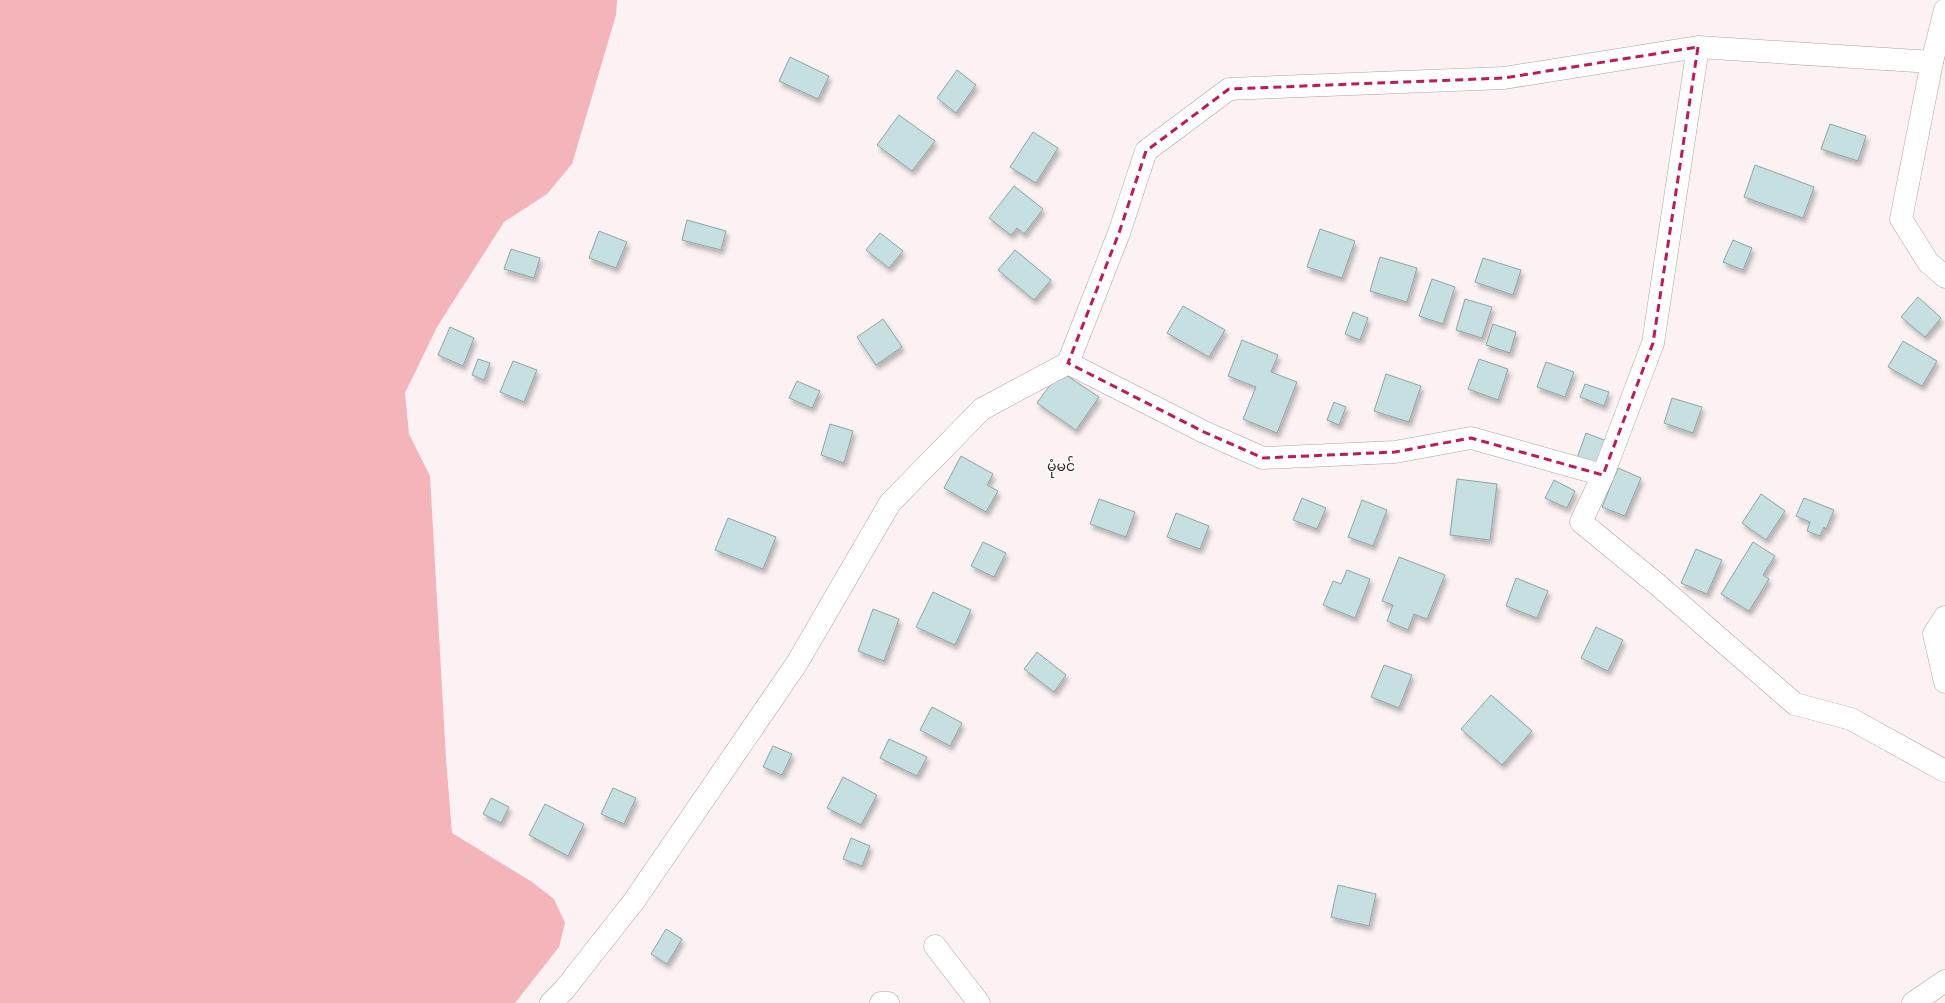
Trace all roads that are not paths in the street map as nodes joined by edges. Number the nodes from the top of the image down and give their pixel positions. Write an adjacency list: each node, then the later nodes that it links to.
1 (1945, 10): 3 (street)
2 (1698, 47): 3 (street); 5 (street); 6 (street)
3 (1932, 62): 4 (street)
4 (1945, 277)
5 (1068, 363): 6 (street); 12 (street)
6 (1603, 475): 9 (street)
7 (1945, 617): 8 (street)
8 (1945, 682)
9 (1945, 771)
10 (935, 946): 15 (street)
11 (1945, 981): 16 (street)
12 (551, 1003)
13 (880, 1003): 14 (street)
14 (888, 1003)
15 (979, 1003)
16 (1913, 1003)

